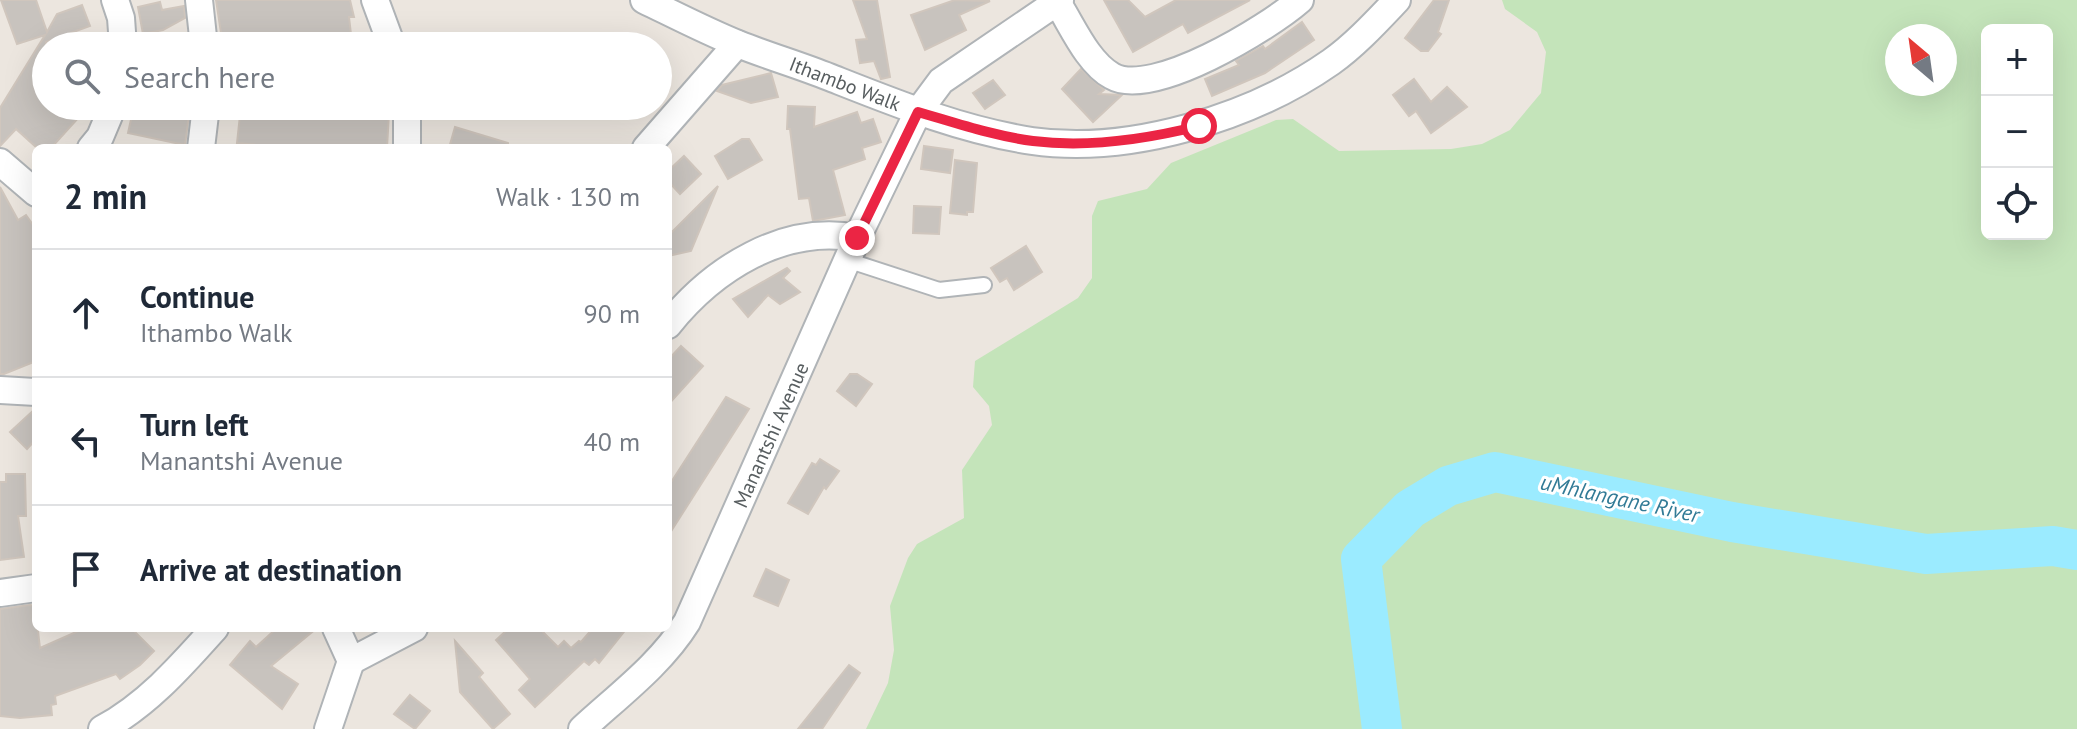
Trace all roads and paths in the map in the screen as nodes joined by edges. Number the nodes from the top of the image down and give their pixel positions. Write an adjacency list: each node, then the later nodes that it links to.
1 (115, 0): 8 (street)
2 (199, 0): 9 (street)
3 (375, 0): 10 (street)
4 (1300, 0): 6 (street)
5 (1397, 0): 12 (street, Ithambo Walk)
6 (1058, 1): 12 (street, Manantshi Avenue)
7 (651, 2): 11 (street, Ithambo Walk)
8 (122, 32)
9 (202, 32)
10 (382, 32)
11 (737, 44): 12 (street, Ithambo Walk); 13 (street)
12 (918, 112): 24 (street, Manantshi Avenue)
13 (672, 118)
14 (107, 120): 18 (street)
15 (204, 120): 19 (street)
16 (407, 120): 20 (street)
17 (670, 120): 21 (street)
18 (94, 144)
19 (201, 144)
20 (407, 144)
21 (650, 144)
22 (0, 162): 23 (street)
23 (32, 190)
24 (852, 249): 25 (lane); 26 (street); 37 (street, Manantshi Avenue)
25 (984, 285)
26 (672, 321)
27 (0, 390): 28 (street)
28 (32, 392)
29 (32, 589): 30 (street)
30 (0, 593)
31 (338, 632): 34 (street)
32 (406, 632): 34 (street)
33 (203, 633): 35 (street)
34 (351, 661): 36 (street)
35 (102, 729)
36 (328, 729)
37 (582, 729)

